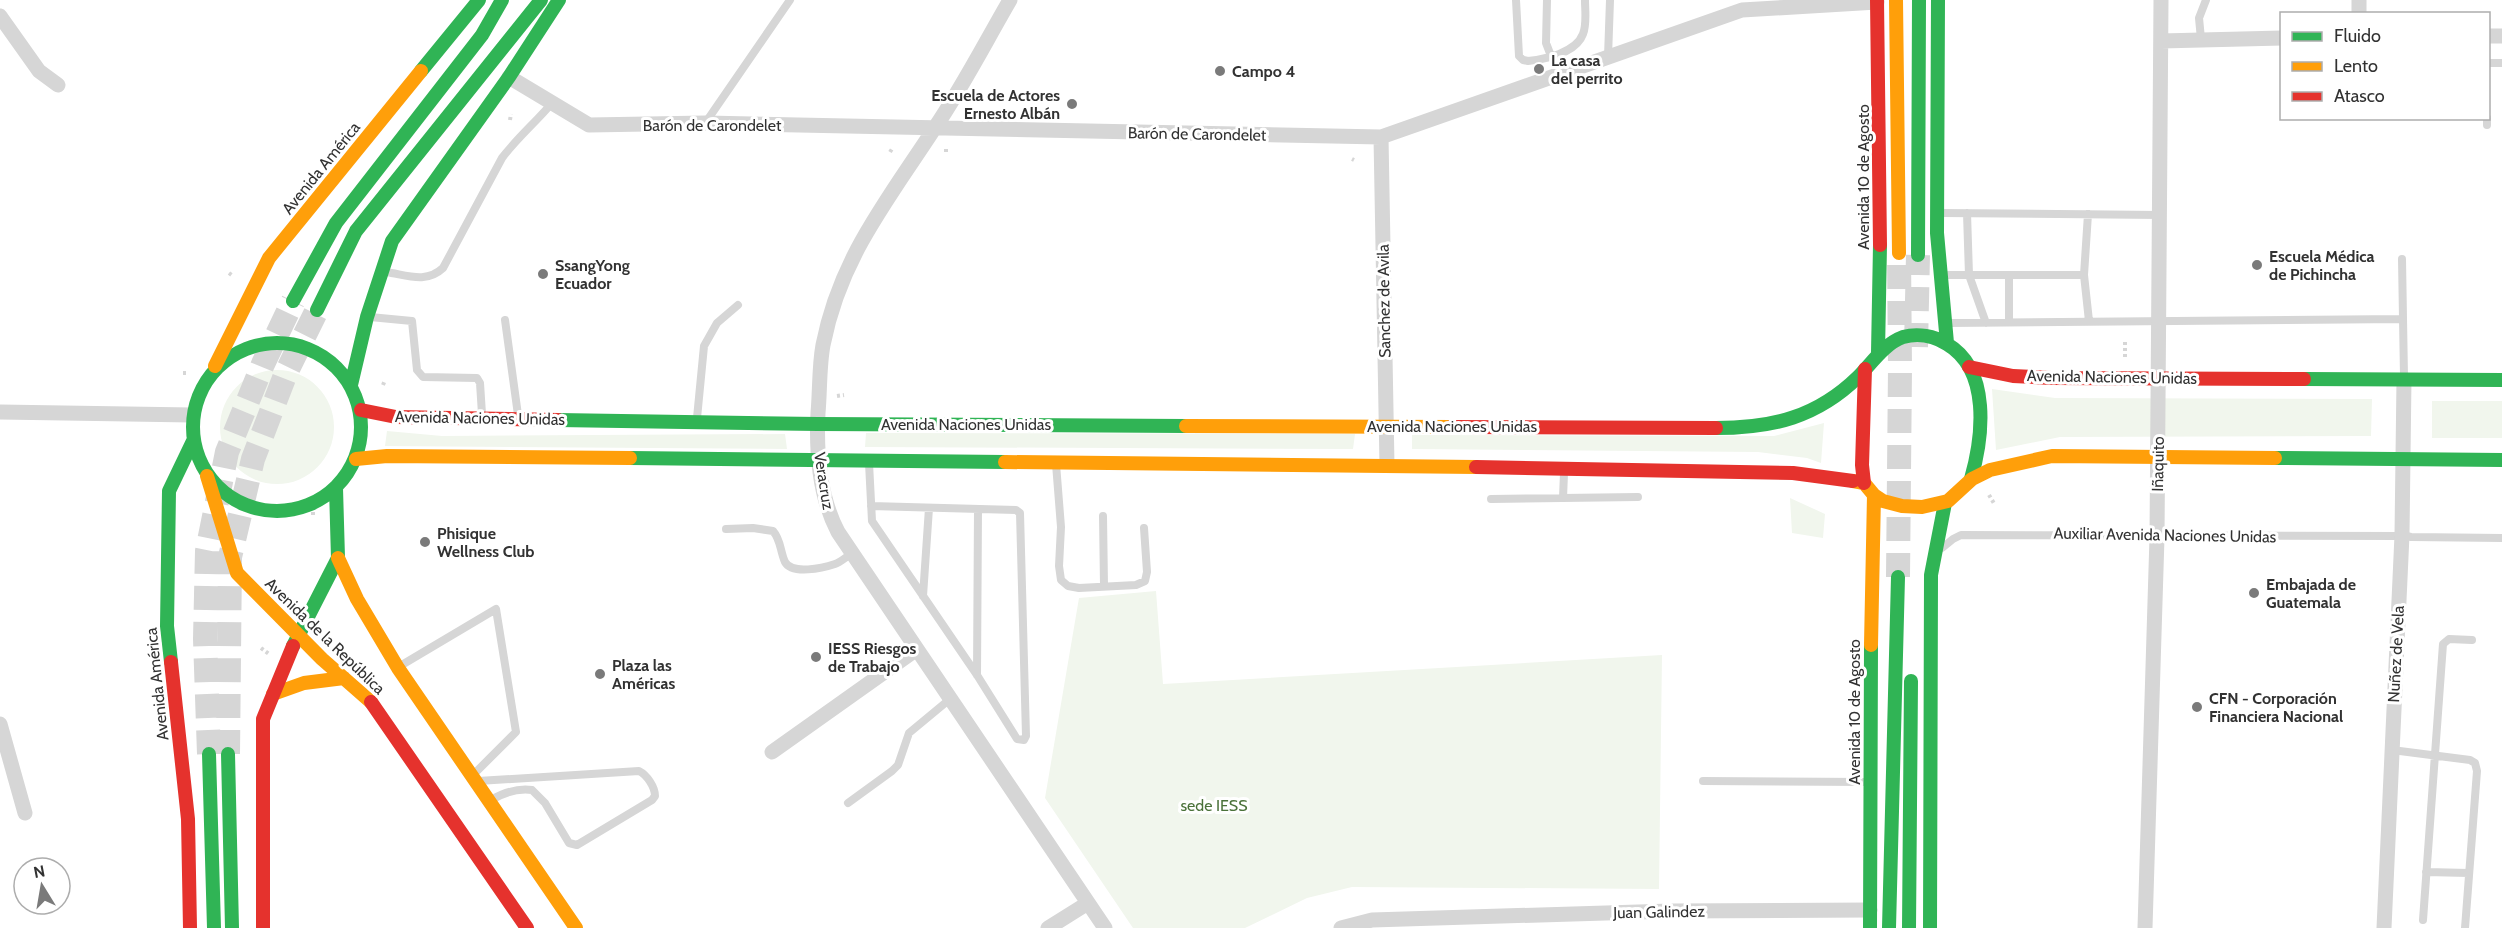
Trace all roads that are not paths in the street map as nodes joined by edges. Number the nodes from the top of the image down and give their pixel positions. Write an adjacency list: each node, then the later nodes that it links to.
1 (479, 0): 62 (main road, Avenida América)
2 (502, 0): 20 (main road)
3 (508, 0): 20 (lane)
4 (531, 0): 25 (lane)
5 (541, 0): 25 (main road)
6 (559, 0): 28 (main road)
7 (790, 0): 31 (lane)
8 (1010, 0): 32 (street, Veracruz)
9 (1516, 0): 26 (lane)
10 (1547, 0): 26 (lane)
11 (1585, 0): 26 (lane)
12 (1610, 0): 27 (lane)
13 (1897, 0): 24 (main road)
14 (1919, 0): 40 (main road)
15 (1938, 0): 34 (main road)
16 (2161, 0): 23 (street, Iñaquito)
17 (2206, 0): 22 (lane)
18 (1877, 1): 27 (street, Barón de Carondelet); 59 (main road, Avenida 10 de Agosto)
19 (0, 16): 29 (street)
20 (482, 35): 47 (main road)
21 (2280, 38): 22 (street)
22 (2201, 39): 23 (street)
23 (2161, 41): 37 (street, Iñaquito)
24 (1896, 44): 38 (lane); 39 (main road)
25 (495, 56): 49 (main road)
26 (1551, 56)
27 (1608, 57): 33 (street, Barón de Carondelet)
28 (509, 77): 30 (street, Barón de Carondelet); 42 (main road)
29 (58, 86)
30 (552, 103): 31 (street, Barón de Carondelet); 42 (lane)
31 (706, 123): 32 (street, Barón de Carondelet)
32 (935, 129): 33 (street, Barón de Carondelet); 73 (street, Veracruz)
33 (1381, 137): 74 (street, Sanchez de Avila)
34 (1937, 212): 35 (lane); 46 (main road)
35 (1967, 213): 36 (lane); 43 (lane)
36 (2088, 214): 37 (lane); 45 (lane)
37 (2160, 215): 53 (street, Iñaquito)
38 (1889, 240)
39 (1899, 253)
40 (1918, 255)
41 (2402, 259): 51 (lane)
42 (382, 271): 50 (main road)
43 (1969, 275): 44 (lane); 46 (lane); 57 (lane)
44 (2009, 275): 45 (lane); 55 (lane)
45 (2084, 275): 54 (lane)
46 (1942, 276): 56 (main road)
47 (293, 301)
48 (738, 305): 72 (lane)
49 (317, 310)
50 (367, 317): 66 (main road); 70 (lane)
51 (2403, 319): 53 (lane); 64 (lane)
52 (505, 320): 71 (lane)
53 (2159, 320): 54 (lane); 63 (street, Iñaquito)
54 (2089, 321): 55 (lane)
55 (2009, 322): 57 (lane)
56 (1946, 323): 57 (lane); 58 (main road)
57 (1986, 323)
58 (1947, 343): 59 (main road, Avenida Naciones Unidas); 60 (main road)
59 (1878, 353): 61 (main road, Avenida Naciones Unidas)
60 (1969, 367): 63 (main road, Avenida Naciones Unidas); 86 (main road)
61 (1865, 369): 74 (main road, Avenida Naciones Unidas); 87 (main road)
62 (213, 371): 66 (main road); 69 (main road)
63 (2159, 378): 64 (main road, Avenida Naciones Unidas); 76 (street, Iñaquito)
64 (2404, 379): 65 (main road, Avenida Naciones Unidas); 79 (street, Nuñez de Vela)
65 (2502, 380)
66 (351, 385): 67 (main road)
67 (360, 410): 70 (main road, Avenida Naciones Unidas); 77 (main road)
68 (0, 412): 69 (street)
69 (192, 415): 75 (main road)
70 (483, 419): 71 (main road, Avenida Naciones Unidas)
71 (518, 419): 72 (main road, Avenida Naciones Unidas)
72 (697, 422): 73 (main road, Avenida Naciones Unidas)
73 (818, 424): 74 (main road, Avenida Naciones Unidas); 78 (street, Veracruz)
74 (1387, 425): 83 (street, Sanchez de Avila)
75 (193, 441): 85 (main road); 138 (main road, Avenida América)
76 (2158, 457): 79 (main road); 86 (main road); 101 (street, Iñaquito)
77 (356, 459): 78 (main road); 88 (main road)
78 (818, 460): 81 (main road); 103 (street, Veracruz)
79 (2401, 460): 80 (main road); 100 (street, Nuñez de Vela)
80 (2502, 460)
81 (868, 461): 82 (main road); 94 (lane)
82 (1056, 462): 83 (main road); 107 (lane)
83 (1387, 465): 84 (main road)
84 (1565, 469): 87 (main road); 91 (lane)
85 (207, 476): 88 (main road); 109 (main road, Avenida de la República)
86 (1971, 479): 93 (main road)
87 (1864, 483): 89 (main road)
88 (336, 488): 105 (main road)
89 (1874, 495): 93 (main road); 127 (main road, Avenida 10 de Agosto)
90 (1638, 497): 91 (lane)
91 (1563, 498): 92 (lane)
92 (1491, 499)
93 (1945, 503): 104 (main road)
94 (871, 506): 95 (lane); 108 (lane)
95 (929, 508): 96 (lane); 108 (lane)
96 (978, 509): 114 (lane); 114 (lane)
97 (1103, 516): 107 (lane)
98 (1144, 528): 107 (lane)
99 (726, 529): 103 (lane)
100 (2402, 535): 101 (lane, Auxiliar Avenida Naciones Unidas); 102 (lane, Auxiliar Avenida Naciones Unidas); 119 (street, Nuñez de Vela)
101 (2157, 537): 104 (lane, Auxiliar Avenida Naciones Unidas); 152 (street, Iñaquito)
102 (2502, 538)
103 (851, 554): 111 (street, Veracruz)
104 (1935, 555): 151 (main road)
105 (338, 558): 109 (main road); 113 (main road, Avenida de la República)
106 (1898, 577): 148 (main road)
107 (1104, 586)
108 (923, 596): 114 (lane)
109 (298, 635): 115 (main road, Avenida de la República); 116 (main road)
110 (2472, 640): 123 (lane)
111 (916, 649): 117 (street, Veracruz); 120 (street)
112 (1911, 662): 150 (main road)
113 (398, 668): 125 (main road, Avenida de la República); 125 (lane)
114 (977, 675)
115 (344, 678): 116 (main road); 142 (main road, Avenida de la República)
116 (273, 694): 141 (main road)
117 (950, 699): 130 (lane); 135 (street, Veracruz)
118 (0, 724): 131 (street)
119 (2392, 750): 123 (lane); 153 (street, Nuñez de Vela)
120 (772, 752)
121 (209, 754): 139 (main road)
122 (228, 754): 140 (main road)
123 (2434, 756): 133 (lane); 134 (lane)
124 (528, 778): 125 (lane); 128 (lane); 128 (lane)
125 (474, 779): 129 (main road, Avenida de la República)
126 (1703, 781): 127 (lane)
127 (1870, 782): 136 (main road, Avenida 10 de Agosto)
128 (532, 790): 129 (lane)
129 (489, 801): 143 (main road, Avenida de la República)
130 (848, 803)
131 (25, 813)
132 (1898, 852): 149 (lane)
133 (2426, 872): 134 (lane); 137 (lane)
134 (2469, 873): 154 (lane)
135 (1088, 903): 144 (street); 145 (street, Veracruz)
136 (1870, 910): 146 (street, Juan Galindez); 147 (main road, Avenida 10 de Agosto)
137 (2423, 920)
138 (190, 928)
139 (214, 928)
140 (232, 928)
141 (263, 928)
142 (526, 928)
143 (576, 928)
144 (1048, 928)
145 (1105, 928)
146 (1341, 928)
147 (1870, 928)
148 (1889, 928)
149 (1896, 928)
150 (1909, 928)
151 (1930, 928)
152 (2145, 928)
153 (2384, 928)
154 (2465, 928)

